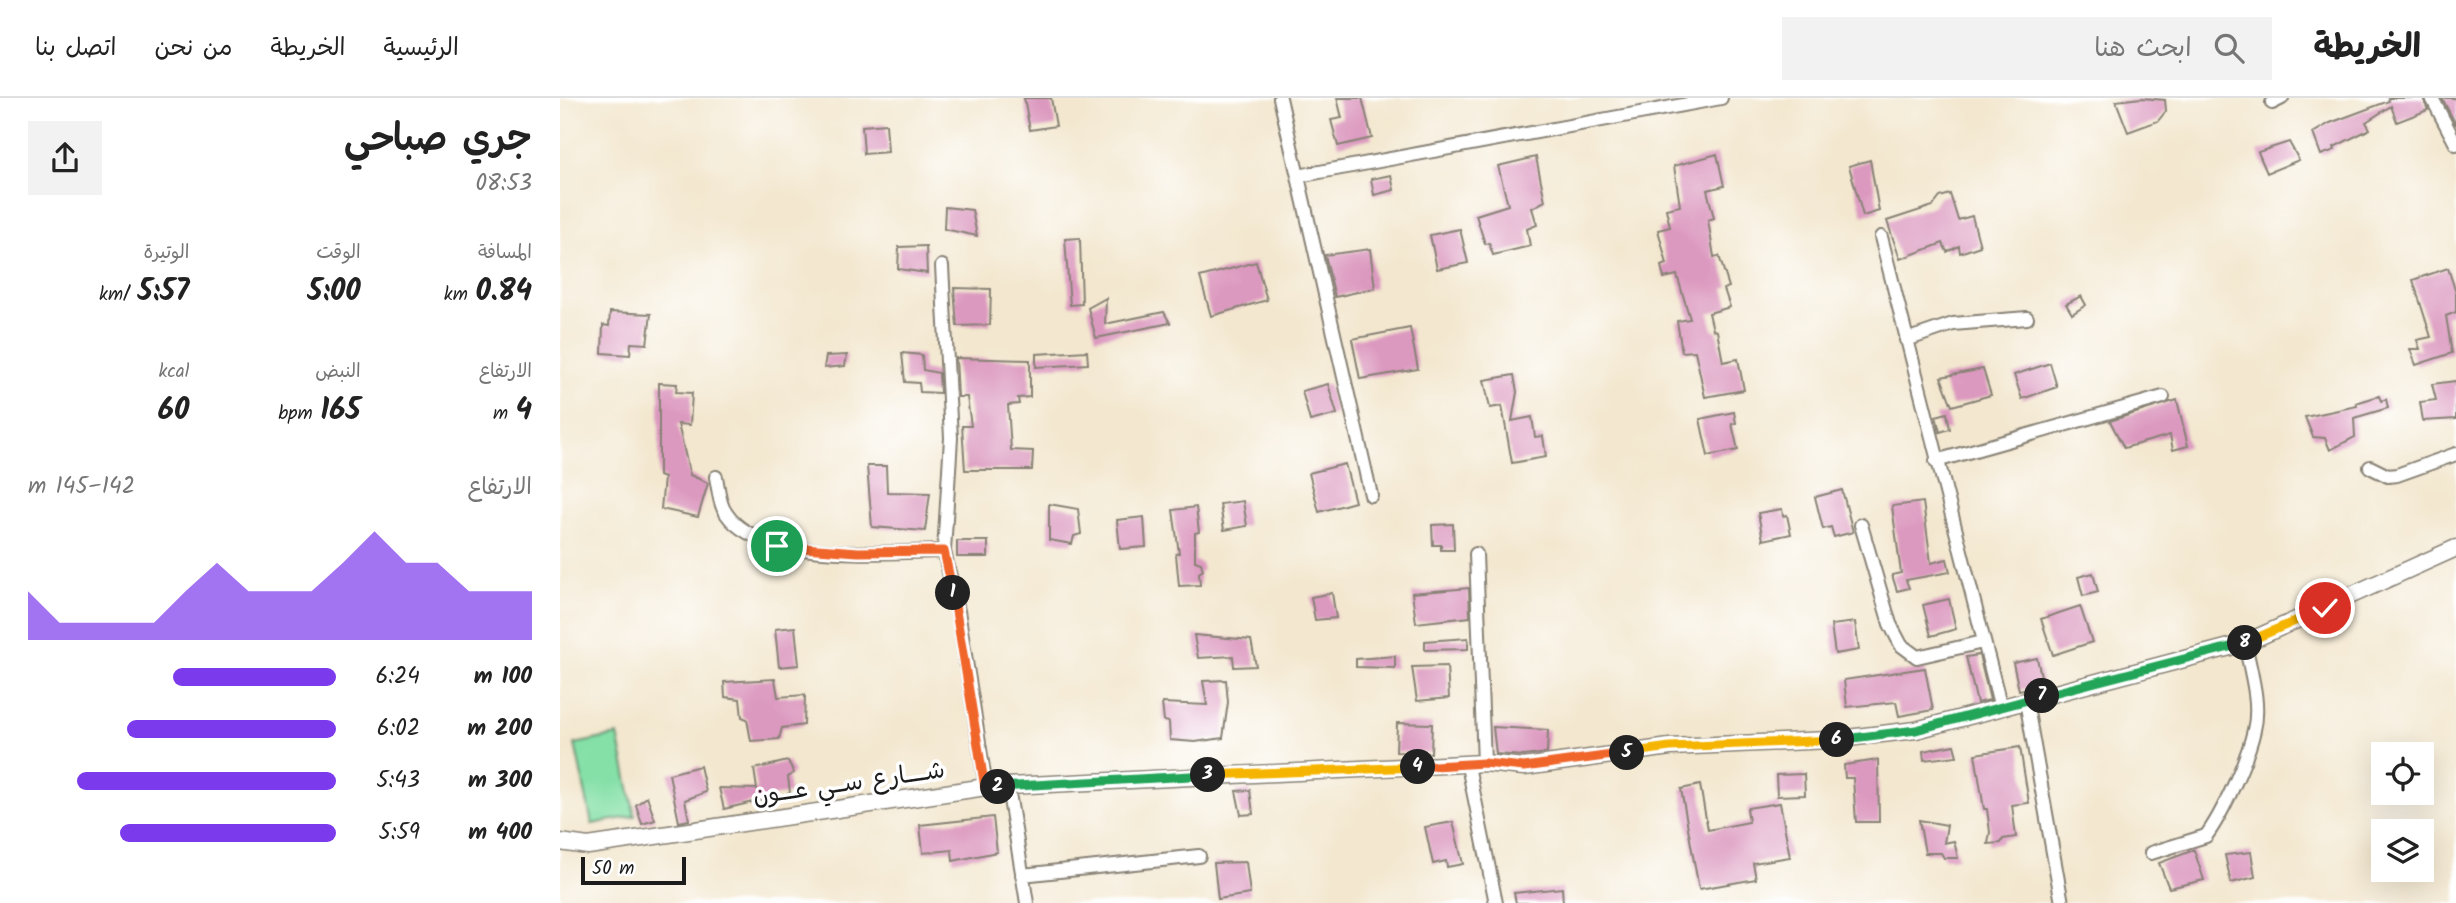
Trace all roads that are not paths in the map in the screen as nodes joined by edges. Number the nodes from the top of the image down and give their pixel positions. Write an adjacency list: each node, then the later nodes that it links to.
1 (1280, 98): 5 (street)
2 (1721, 98): 5 (street)
3 (2432, 98): 4 (street)
4 (2456, 144)
5 (1298, 176): 15 (street)
6 (1881, 237): 9 (street)
7 (942, 266): 18 (street)
8 (2027, 318): 9 (street)
9 (1906, 340): 12 (street)
10 (2163, 397): 12 (street)
11 (2456, 454): 13 (street)
12 (1936, 461): 20 (street)
13 (2370, 467)
14 (716, 477): 18 (street)
15 (1371, 495)
16 (1861, 524): 20 (street)
17 (2456, 548): 21 (street, شــــارع ســي عـــون)
18 (944, 551): 26 (street)
19 (1476, 554): 24 (street)
20 (1983, 642): 23 (street)
21 (2245, 643): 22 (street, شــــارع ســي عـــون); 28 (street)
22 (2026, 701): 23 (street, شــــارع ســي عـــون); 33 (street)
23 (2001, 708): 24 (street, شــــارع ســي عـــون)
24 (1476, 764): 25 (street, شــــارع ســي عـــون); 32 (street)
25 (1008, 787): 26 (street, شــــارع ســي عـــون); 30 (street)
26 (985, 788): 27 (street, شــــارع ســي عـــون)
27 (560, 842)
28 (2151, 853)
29 (1199, 856): 30 (street)
30 (1023, 875): 31 (street)
31 (1027, 903)
32 (1496, 903)
33 (2062, 903)

